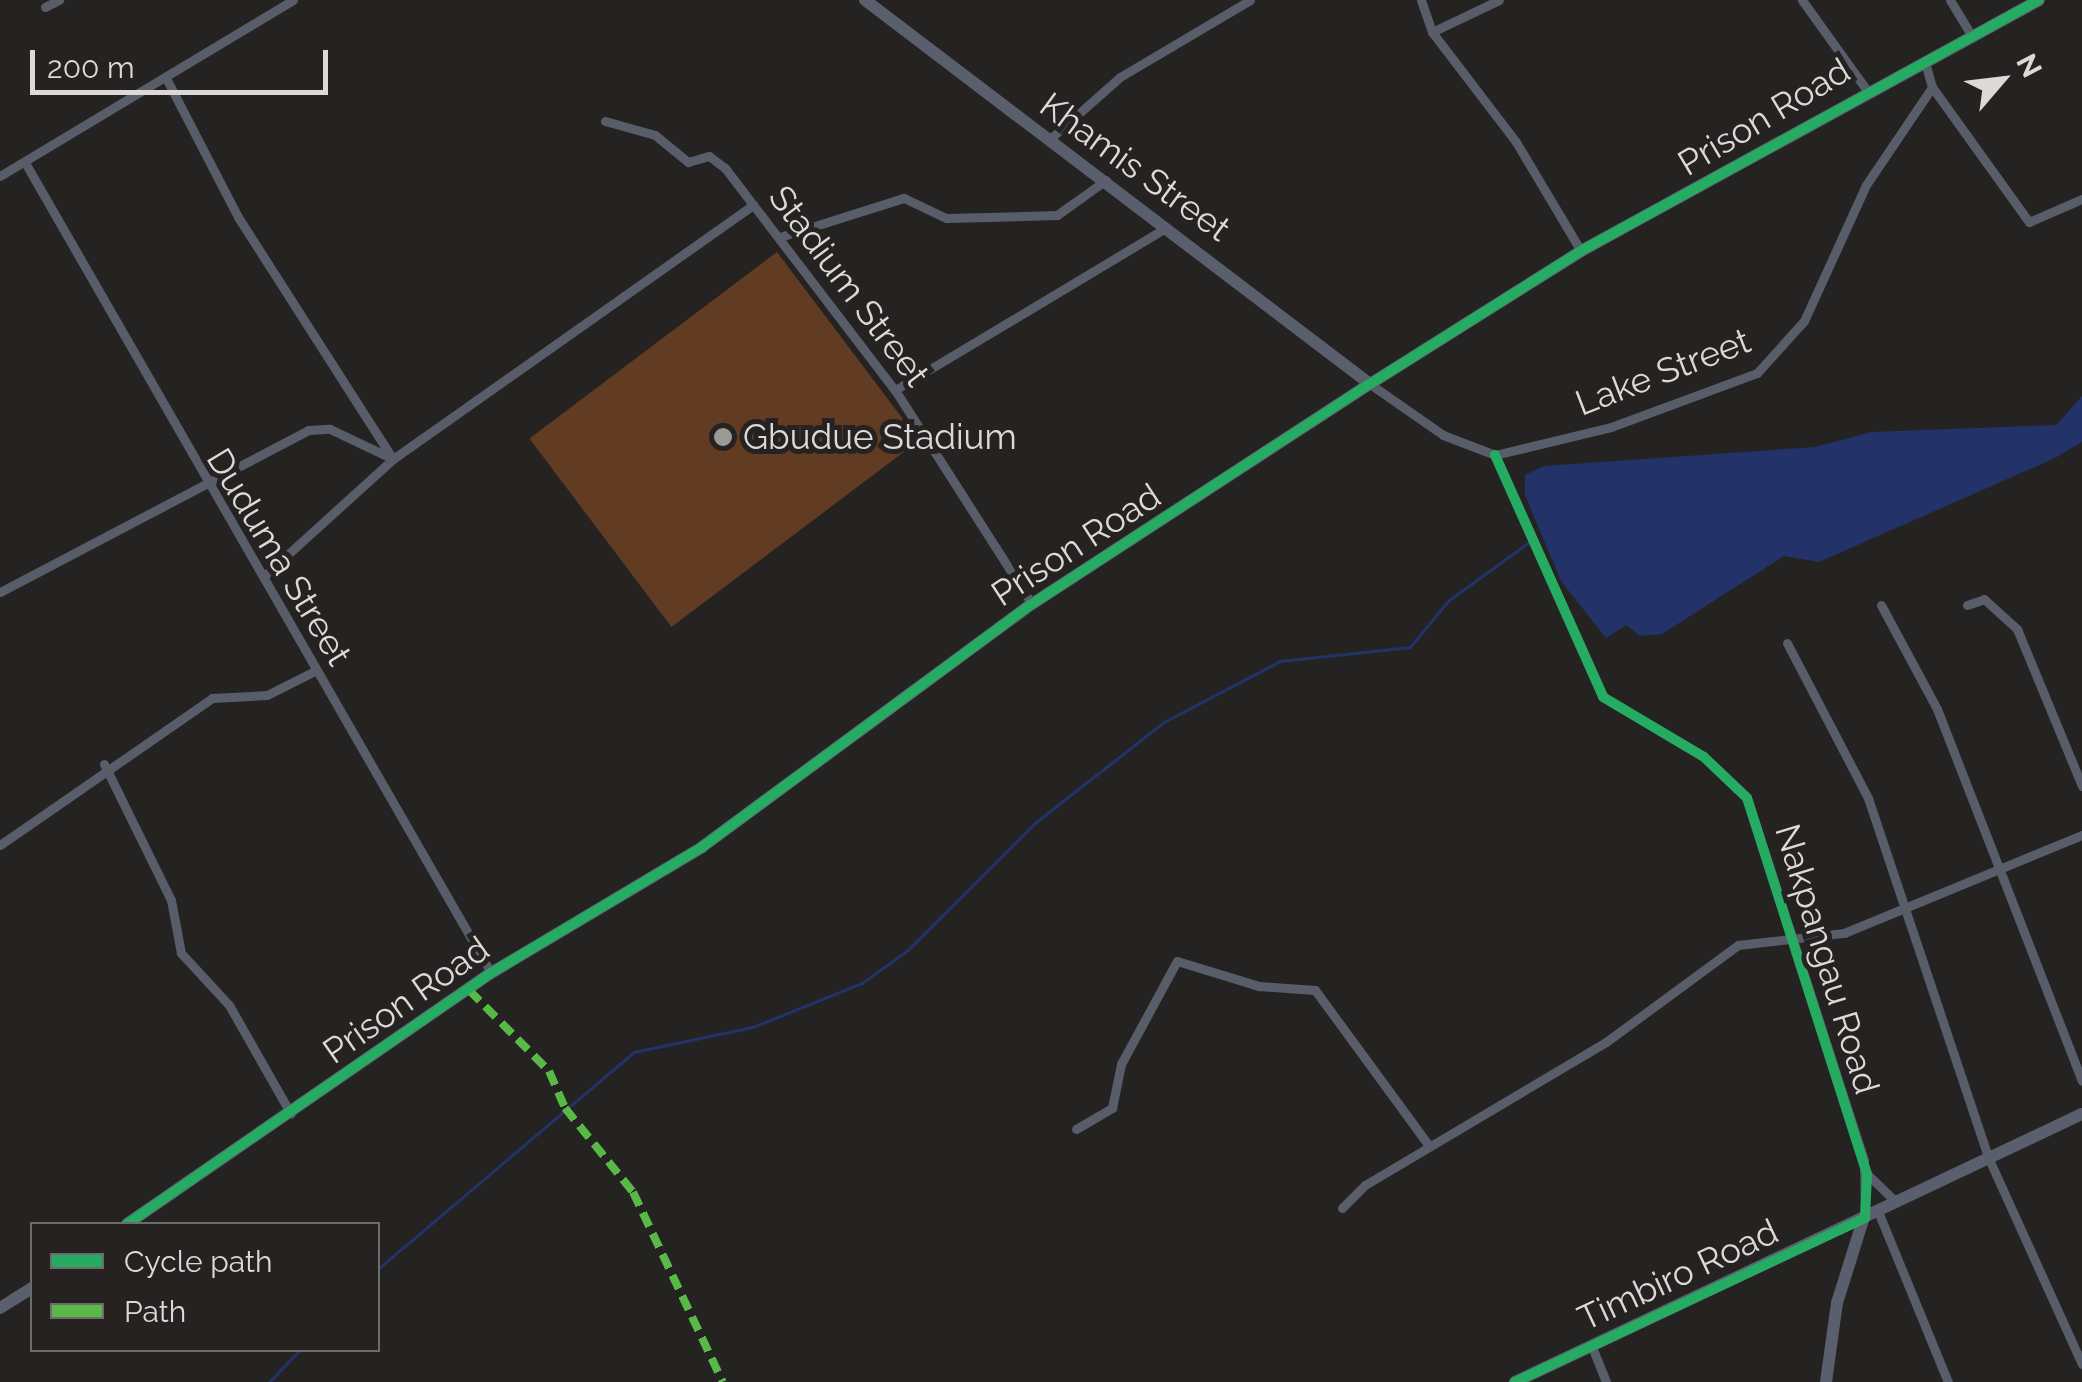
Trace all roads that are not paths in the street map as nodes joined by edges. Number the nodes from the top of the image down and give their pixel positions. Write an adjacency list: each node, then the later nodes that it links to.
1 (58, 0): 10 (street)
2 (293, 0): 14 (street)
3 (865, 0): 18 (street, Khamis Street)
4 (1250, 0): 18 (street)
5 (1420, 0): 11 (street)
6 (1499, 0): 11 (street)
7 (1802, 0): 16 (street)
8 (1950, 0): 12 (street)
9 (2039, 0): 12 (street, Prison Road)
10 (45, 7)
11 (1432, 32): 26 (street)
12 (1974, 40): 13 (street, Prison Road)
13 (1926, 62): 15 (street); 16 (street, Prison Road)
14 (167, 80): 19 (street); 30 (street)
15 (1932, 88): 22 (street); 29 (street, Lake Street)
16 (1866, 90): 26 (street, Prison Road)
17 (605, 121): 23 (street, Stadium Street)
18 (1051, 138): 21 (street, Khamis Street)
19 (27, 166): 20 (street); 31 (street, Duduma Street)
20 (0, 176)
21 (1106, 180): 24 (street, Khamis Street); 25 (street)
22 (2082, 198)
23 (753, 204): 25 (street, Stadium Street); 30 (street)
24 (1166, 228): 27 (street, Khamis Street); 28 (street)
25 (780, 237): 28 (street, Stadium Street)
26 (1581, 251): 27 (street, Prison Road)
27 (1370, 384): 29 (street); 34 (street, Prison Road)
28 (895, 390): 34 (street, Stadium Street)
29 (1495, 456): 45 (street, Nakpangau Road)
30 (393, 459): 31 (street); 32 (street)
31 (205, 487): 32 (street, Duduma Street); 33 (street)
32 (265, 575): 38 (street, Duduma Street)
33 (0, 592)
34 (1032, 604): 46 (street, Prison Road)
35 (1881, 605): 43 (street)
36 (1967, 606): 40 (street)
37 (1787, 643): 44 (street)
38 (315, 671): 39 (street); 46 (street, Duduma Street)
39 (104, 764): 42 (street); 48 (street)
40 (2082, 786)
41 (2082, 835): 43 (street)
42 (0, 845)
43 (1996, 868): 44 (street); 47 (street)
44 (1902, 911): 45 (street); 52 (street)
45 (1793, 942): 51 (street); 53 (street, Nakpangau Road)
46 (491, 972): 48 (street, Prison Road)
47 (2082, 1080)
48 (290, 1114): 58 (street, Prison Road)
49 (2082, 1114): 52 (street, Timbiro Road)
50 (1076, 1128): 51 (street)
51 (1429, 1146): 56 (street)
52 (1988, 1157): 54 (street, Timbiro Road); 62 (street)
53 (1867, 1174): 54 (street, Nakpangau Road); 57 (street, Nakpangau Road)
54 (1893, 1199): 55 (street, Timbiro Road)
55 (1876, 1207): 57 (street, Timbiro Road); 66 (street)
56 (1342, 1208)
57 (1865, 1218): 61 (street, Timbiro Road); 65 (street)
58 (131, 1222)
59 (30, 1289): 60 (street)
60 (0, 1308)
61 (1592, 1347): 63 (street, Timbiro Road); 64 (street)
62 (2082, 1364)
63 (1515, 1382)
64 (1606, 1382)
65 (1826, 1382)
66 (1948, 1382)

